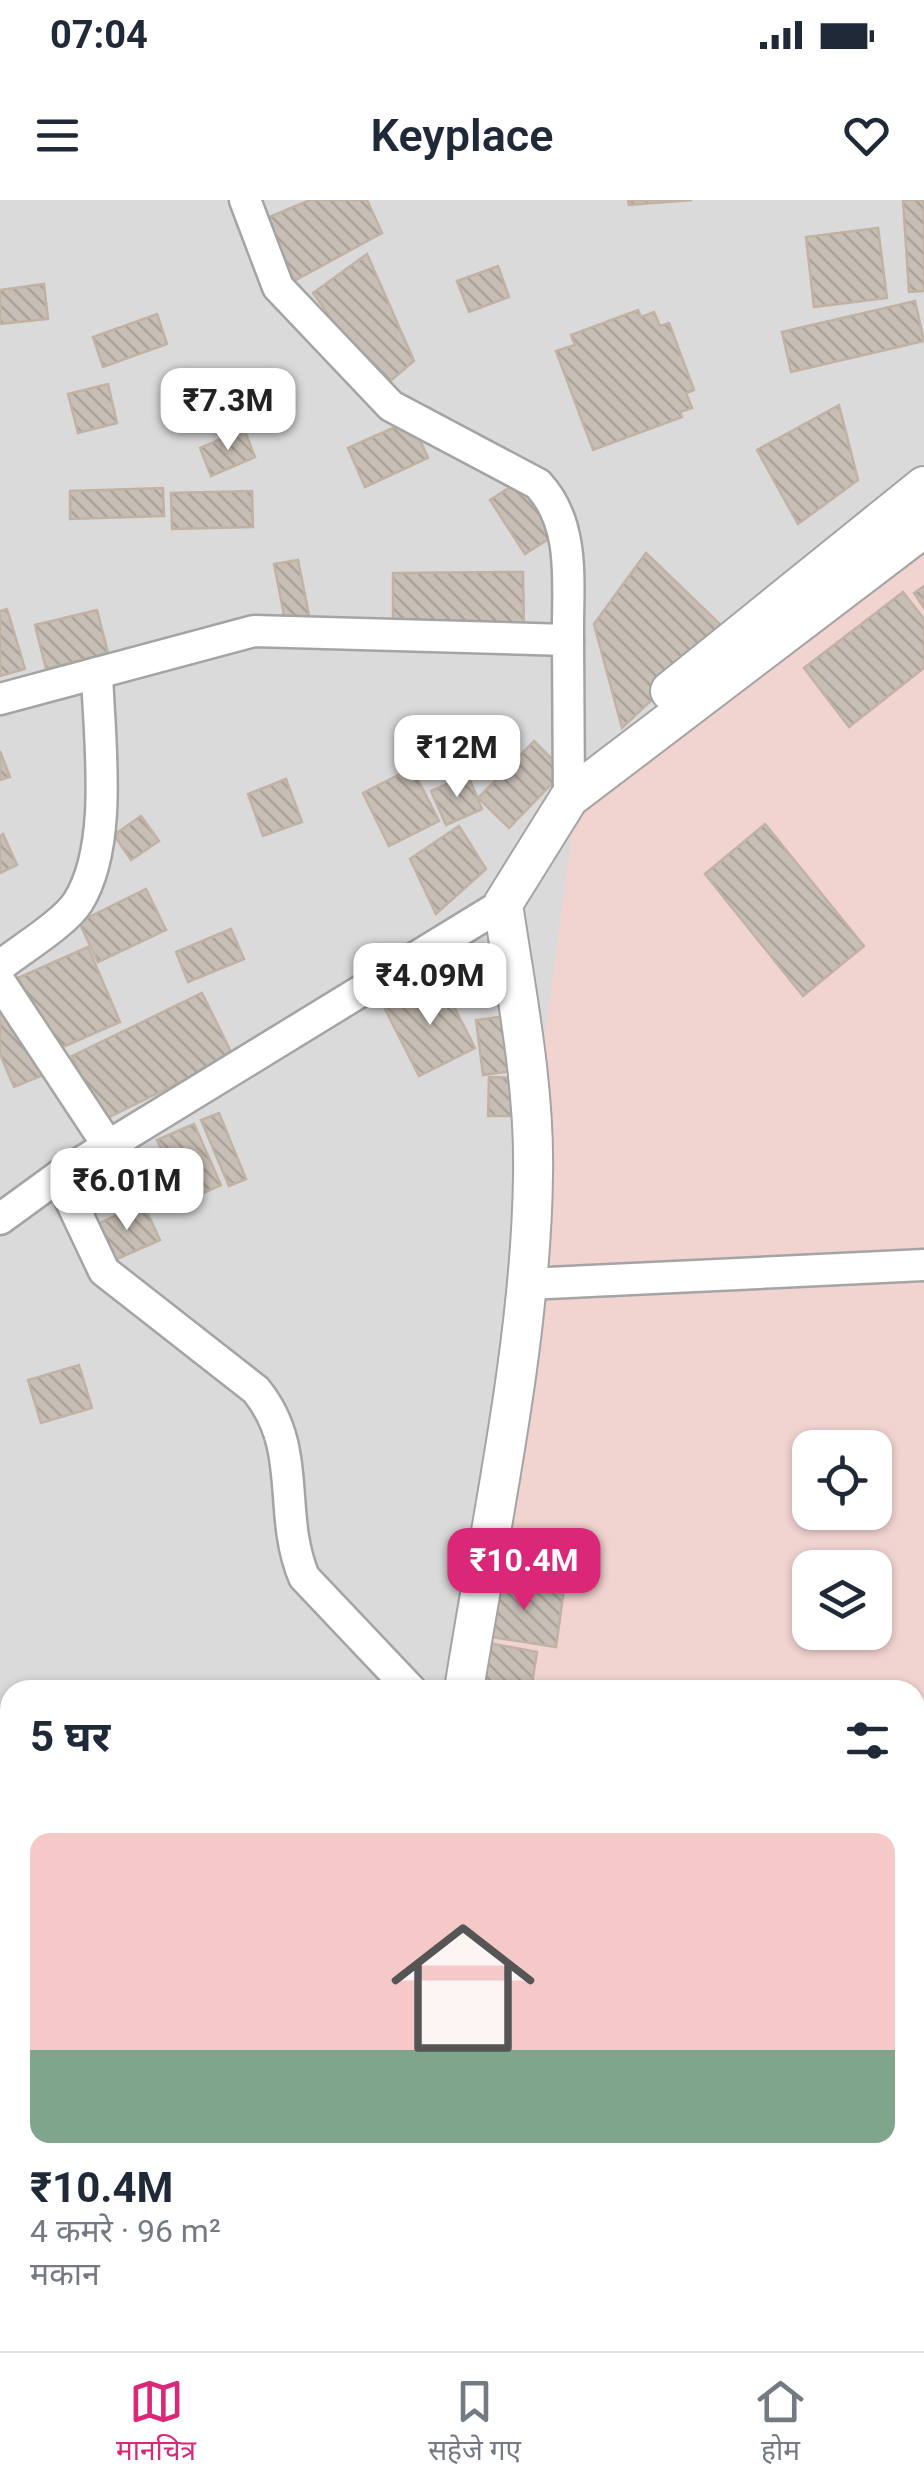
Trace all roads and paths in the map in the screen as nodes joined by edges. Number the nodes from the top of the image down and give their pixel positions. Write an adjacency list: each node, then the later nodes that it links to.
1 (246, 200): 4 (street)
2 (924, 486): 7 (street)
3 (924, 528): 7 (street)
4 (568, 640): 5 (street); 7 (street)
5 (97, 673): 6 (street); 9 (street)
6 (0, 699)
7 (583, 787): 8 (street)
8 (502, 904): 11 (street); 15 (street)
9 (0, 966)
10 (0, 982): 11 (street)
11 (110, 1147): 12 (street)
12 (59, 1176): 13 (street); 16 (street)
13 (0, 1219)
14 (924, 1265): 15 (street)
15 (527, 1284): 17 (street)
16 (402, 1680)
17 (466, 1680)

